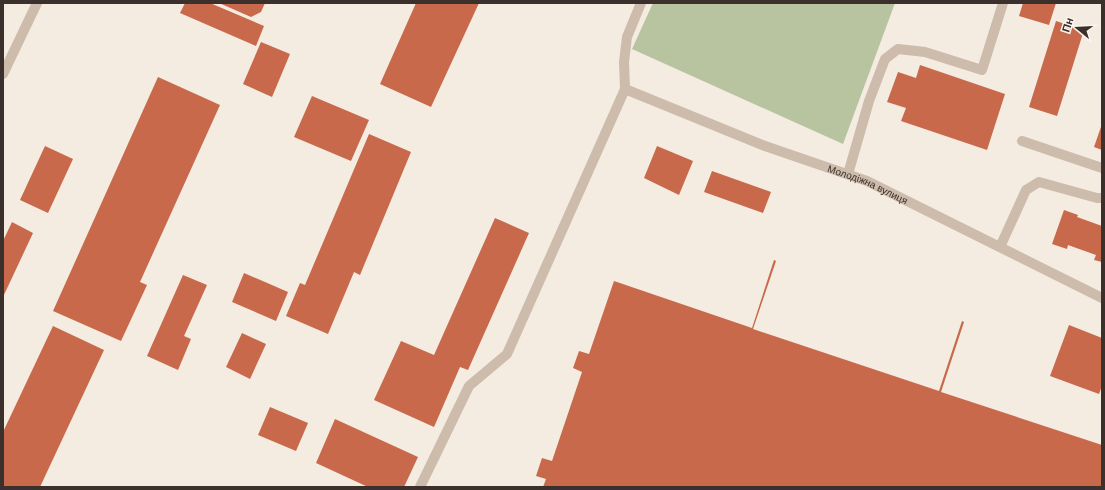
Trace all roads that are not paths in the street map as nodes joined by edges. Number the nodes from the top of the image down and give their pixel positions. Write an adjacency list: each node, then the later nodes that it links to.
1 (37, 3): 4 (street)
2 (641, 3): 5 (street)
3 (1003, 3): 8 (street)
4 (3, 74)
5 (625, 89): 8 (street, Молодіжна вулиця); 12 (street)
6 (1022, 141): 7 (street)
7 (1102, 168)
8 (848, 174): 10 (street, Молодіжна вулиця)
9 (1102, 198): 10 (street)
10 (1000, 247): 11 (street, Молодіжна вулиця)
11 (1102, 298)
12 (420, 487)

